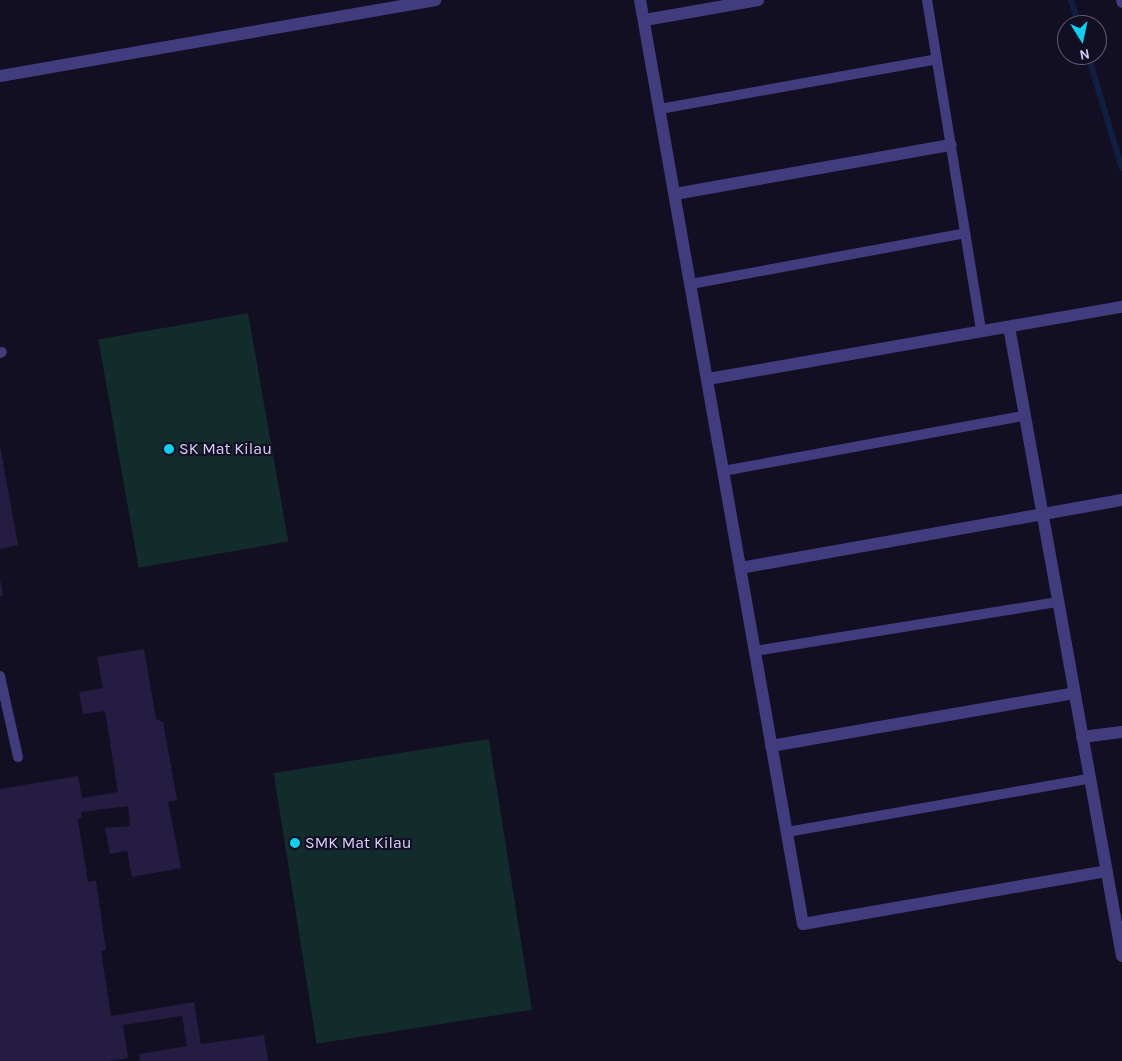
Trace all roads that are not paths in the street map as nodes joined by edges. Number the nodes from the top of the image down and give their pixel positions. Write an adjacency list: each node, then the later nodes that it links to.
1 (435, 0): 5 (street)
2 (640, 0): 6 (street)
3 (758, 0): 6 (street)
4 (927, 0): 7 (lane)
5 (363, 6): 8 (street)
6 (645, 20): 9 (street)
7 (936, 59): 9 (lane); 10 (lane)
8 (0, 76)
9 (660, 109): 11 (street)
10 (951, 145): 11 (street); 12 (lane)
11 (675, 194): 13 (street)
12 (965, 233): 13 (lane); 16 (lane)
13 (691, 284): 17 (street)
14 (1122, 306): 15 (street)
15 (1008, 326): 16 (street); 18 (street)
16 (981, 332): 17 (street)
17 (708, 379): 19 (street)
18 (1024, 416): 19 (lane); 21 (street)
19 (723, 471): 22 (street)
20 (1122, 500): 21 (street)
21 (1042, 514): 22 (street); 23 (street)
22 (740, 568): 24 (street)
23 (1058, 602): 24 (lane); 26 (street)
24 (755, 651): 29 (street)
25 (0, 676): 30 (lane)
26 (1074, 693): 28 (street); 29 (street)
27 (1122, 732): 28 (street)
28 (1082, 738): 31 (street)
29 (772, 746): 32 (street)
30 (18, 758)
31 (1090, 779): 32 (lane); 33 (street)
32 (787, 832): 33 (street)
33 (1106, 871): 34 (street)
34 (1122, 956)

